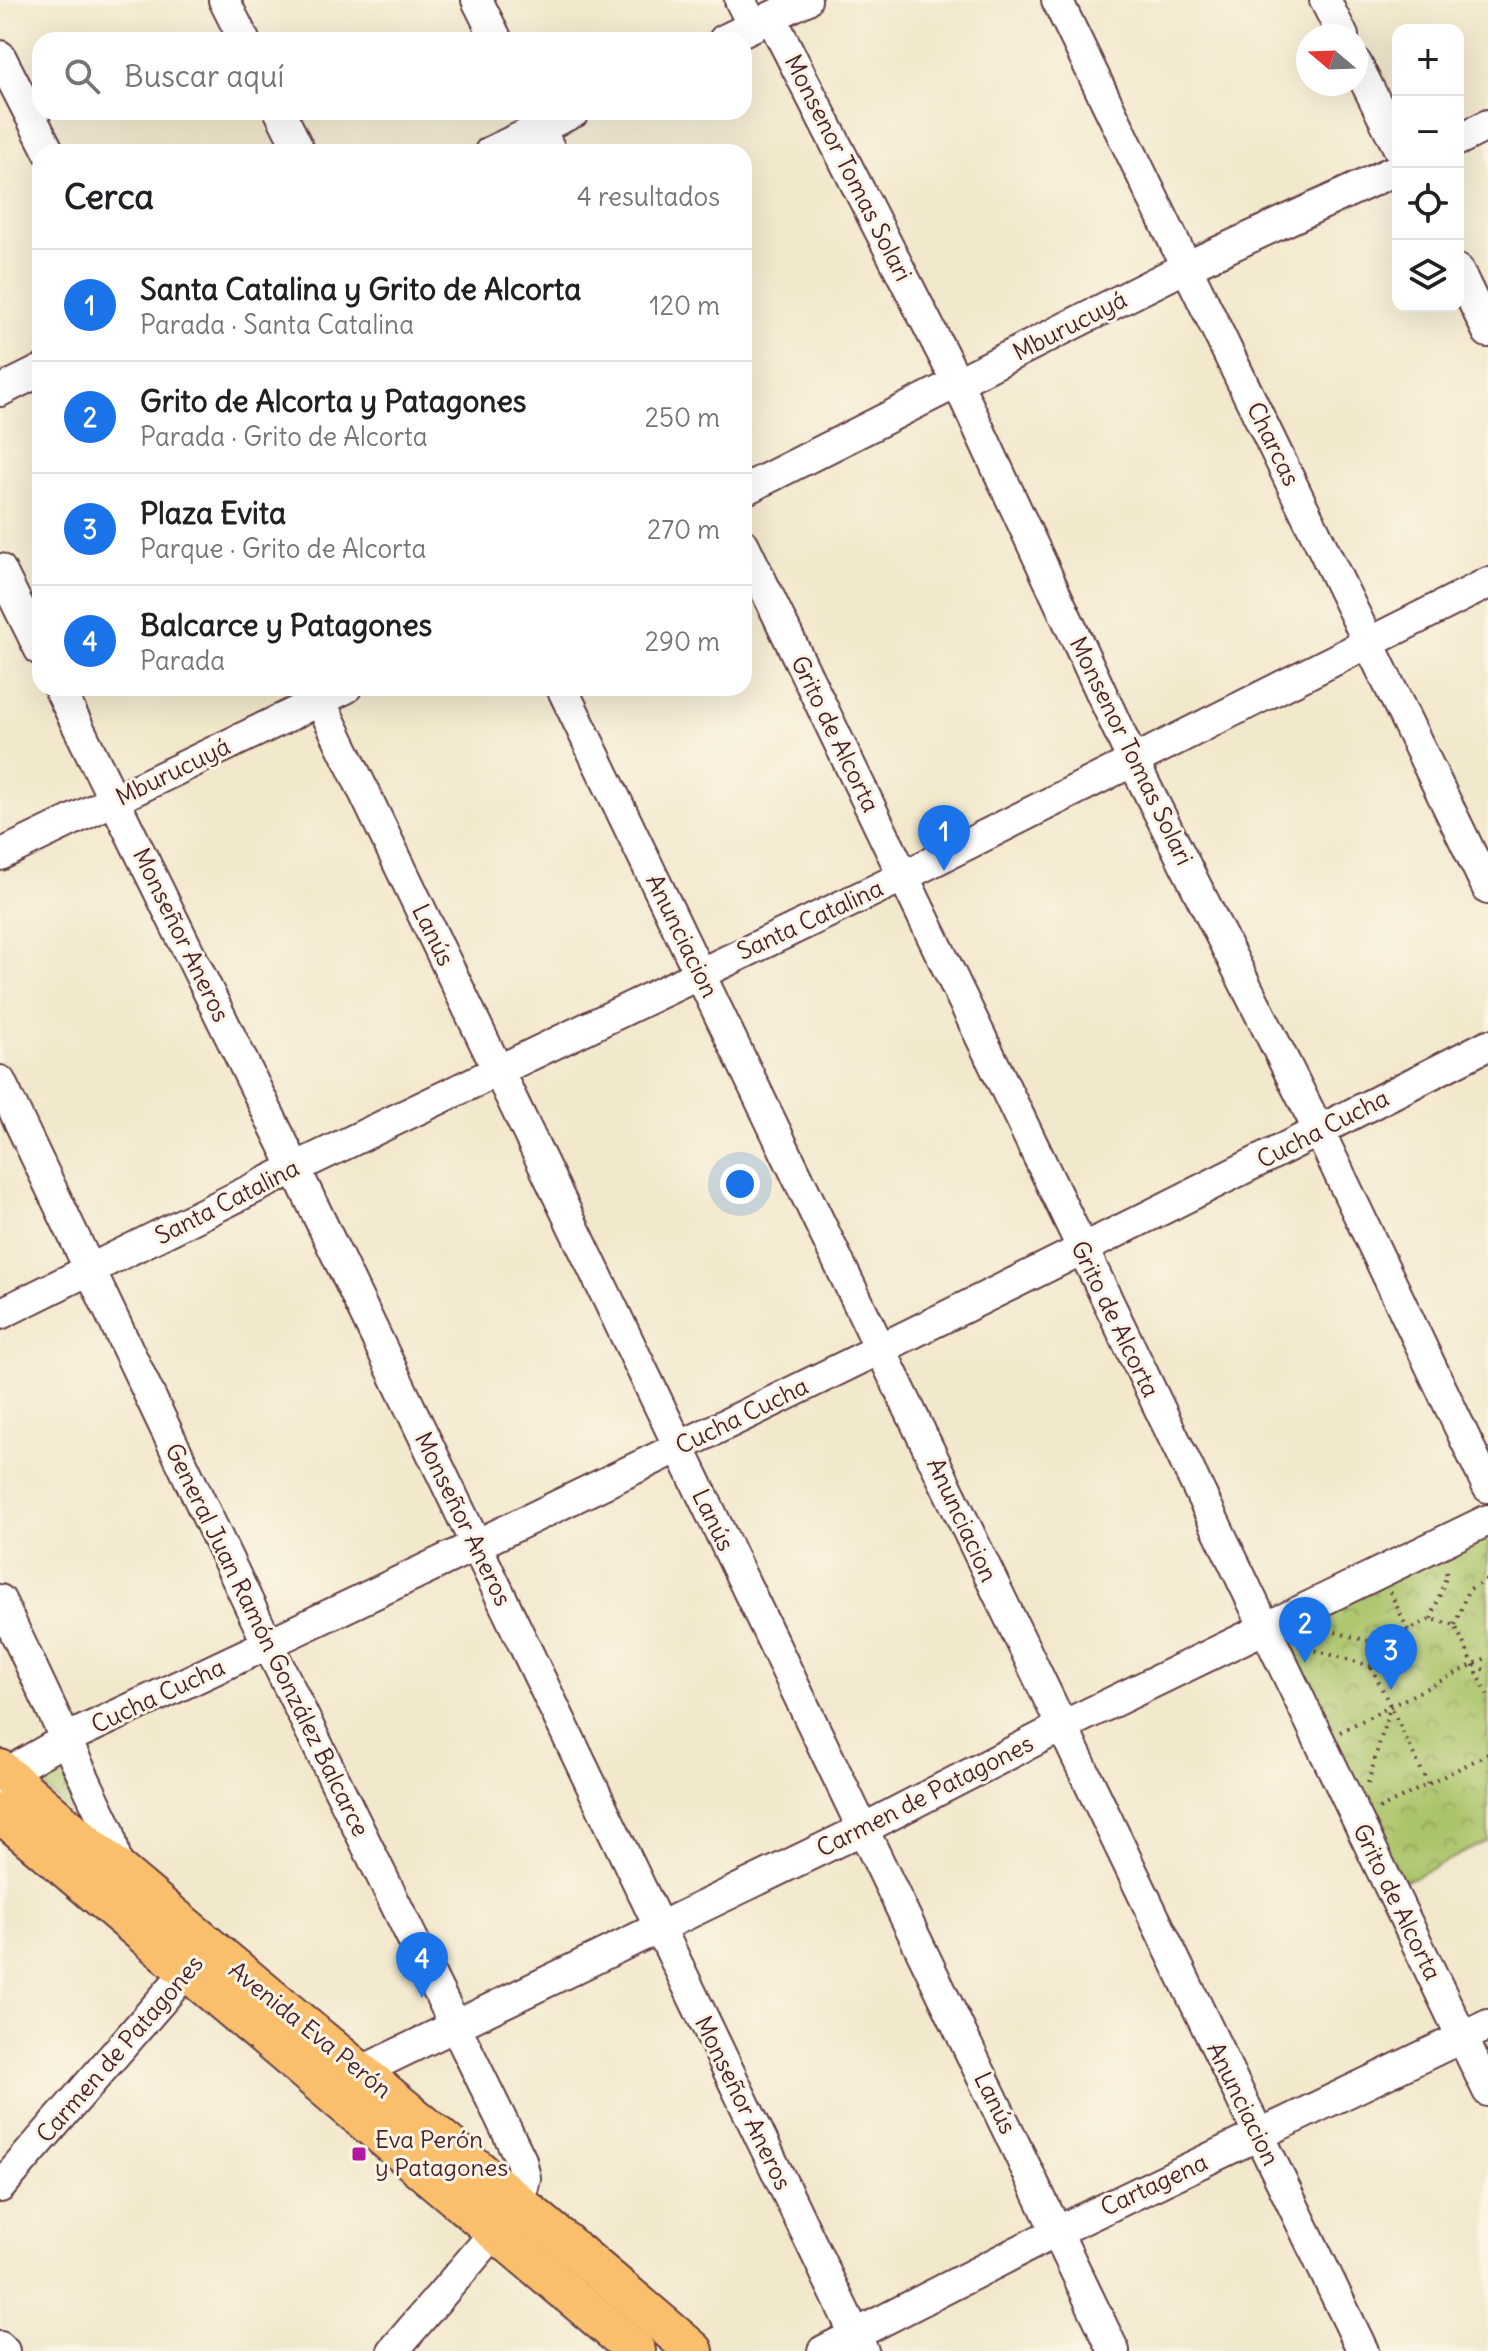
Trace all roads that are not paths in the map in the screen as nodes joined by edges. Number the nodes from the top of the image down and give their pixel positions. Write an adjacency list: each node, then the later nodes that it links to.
1 (224, 0): 8 (street)
2 (477, 0): 9 (street)
3 (806, 0): 6 (street)
4 (1057, 0): 25 (street, Charcas)
5 (1325, 0): 7 (street)
6 (755, 14): 10 (street); 29 (street, Monsenor Tomas Solari)
7 (1337, 24)
8 (240, 32)
9 (493, 32)
10 (734, 32)
11 (0, 56): 13 (street)
12 (1368, 87): 19 (street)
13 (32, 119)
14 (33, 120): 21 (street)
15 (284, 120): 22 (street)
16 (560, 120): 18 (street)
17 (1488, 125): 20 (street)
18 (541, 131): 23 (street)
19 (1392, 135)
20 (1464, 137)
21 (45, 144)
22 (296, 144)
23 (509, 144)
24 (1392, 172): 25 (street, Mburucuyá)
25 (1188, 266): 29 (street, Mburucuyá); 36 (street, Charcas)
26 (1464, 282): 27 (street)
27 (1488, 332)
28 (32, 375): 30 (street)
29 (958, 384): 31 (street, Mburucuyá); 41 (street, Monsenor Tomas Solari)
30 (0, 391)
31 (752, 486)
32 (752, 562): 44 (street, Grito de Alcorta)
33 (0, 569): 35 (street)
34 (1488, 583): 36 (street, Santa Catalina)
35 (32, 634)
36 (1368, 641): 41 (street, Santa Catalina); 45 (street, Charcas)
37 (63, 696): 42 (street, Monseñor Aneros)
38 (318, 696): 42 (street, Mburucuyá)
39 (328, 696): 48 (street, Lanús)
40 (566, 696): 46 (street, Anunciacion)
41 (1132, 759): 44 (street, Santa Catalina); 50 (street, Monsenor Tomas Solari)
42 (115, 800): 43 (street, Mburucuyá); 51 (street, Monseñor Aneros)
43 (0, 855)
44 (904, 876): 46 (street, Santa Catalina); 52 (street, Grito de Alcorta)
45 (1488, 889)
46 (700, 973): 48 (street, Santa Catalina); 55 (street, Anunciacion)
47 (1488, 1045): 50 (street, Cucha Cucha)
48 (500, 1071): 51 (street, Santa Catalina); 56 (street, Lanús)
49 (0, 1081): 53 (street, General Juan Ramón González Balcarce)
50 (1319, 1131): 52 (street, Cucha Cucha); 57 (street, Monsenor Tomas Solari)
51 (295, 1168): 53 (street, Santa Catalina); 59 (street, Monseñor Aneros)
52 (1083, 1251): 55 (street, Cucha Cucha); 61 (street, Grito de Alcorta)
53 (91, 1271): 54 (street, Santa Catalina); 62 (street, General Juan Ramón González Balcarce)
54 (0, 1314)
55 (881, 1349): 56 (street, Cucha Cucha); 63 (street, Anunciacion)
56 (677, 1447): 59 (street, Cucha Cucha); 67 (street, Lanús)
57 (1488, 1487)
58 (1488, 1520): 61 (street, Carmen de Patagones)
59 (476, 1547): 62 (street, Cucha Cucha); 69 (street, Monseñor Aneros)
60 (0, 1600): 64 (street)
61 (1274, 1629): 63 (street, Carmen de Patagones); 72 (street, Grito de Alcorta)
62 (268, 1644): 64 (street, Cucha Cucha); 71 (street, General Juan Ramón González Balcarce)
63 (1061, 1727): 67 (street, Carmen de Patagones); 75 (street, Anunciacion)
64 (68, 1738): 65 (street, Cucha Cucha); 68 (street)
65 (3, 1778): 68 (main road, Avenida Eva Perón)
66 (0, 1813): 70 (main road, Avenida Eva Perón)
67 (863, 1829): 69 (street, Carmen de Patagones); 79 (street, Lanús)
68 (118, 1871): 70 (main road, Avenida Eva Perón)
69 (658, 1927): 71 (street, Carmen de Patagones); 80 (street, Monseñor Aneros)
70 (198, 1959): 73 (main road, Avenida Eva Perón); 76 (street, Carmen de Patagones); 78 (main road, Avenida Eva Perón)
71 (455, 2027): 73 (street, Carmen de Patagones); 77 (street, General Juan Ramón González Balcarce)
72 (1475, 2031): 74 (street, Grito de Alcorta); 75 (street, Cartagena)
73 (360, 2072): 77 (main road, Avenida Eva Perón)
74 (1488, 2091)
75 (1258, 2136): 79 (street, Cartagena); 86 (street, Anunciacion)
76 (0, 2187)
77 (520, 2201): 83 (main road, Avenida Eva Perón)
78 (496, 2231): 81 (street); 82 (main road, Avenida Eva Perón)
79 (1056, 2232): 80 (street, Cartagena); 85 (street, Lanús)
80 (859, 2343): 84 (street, Cartagena)
81 (393, 2351)
82 (636, 2351)
83 (694, 2351)
84 (823, 2351)
85 (1114, 2351)
86 (1363, 2351)

